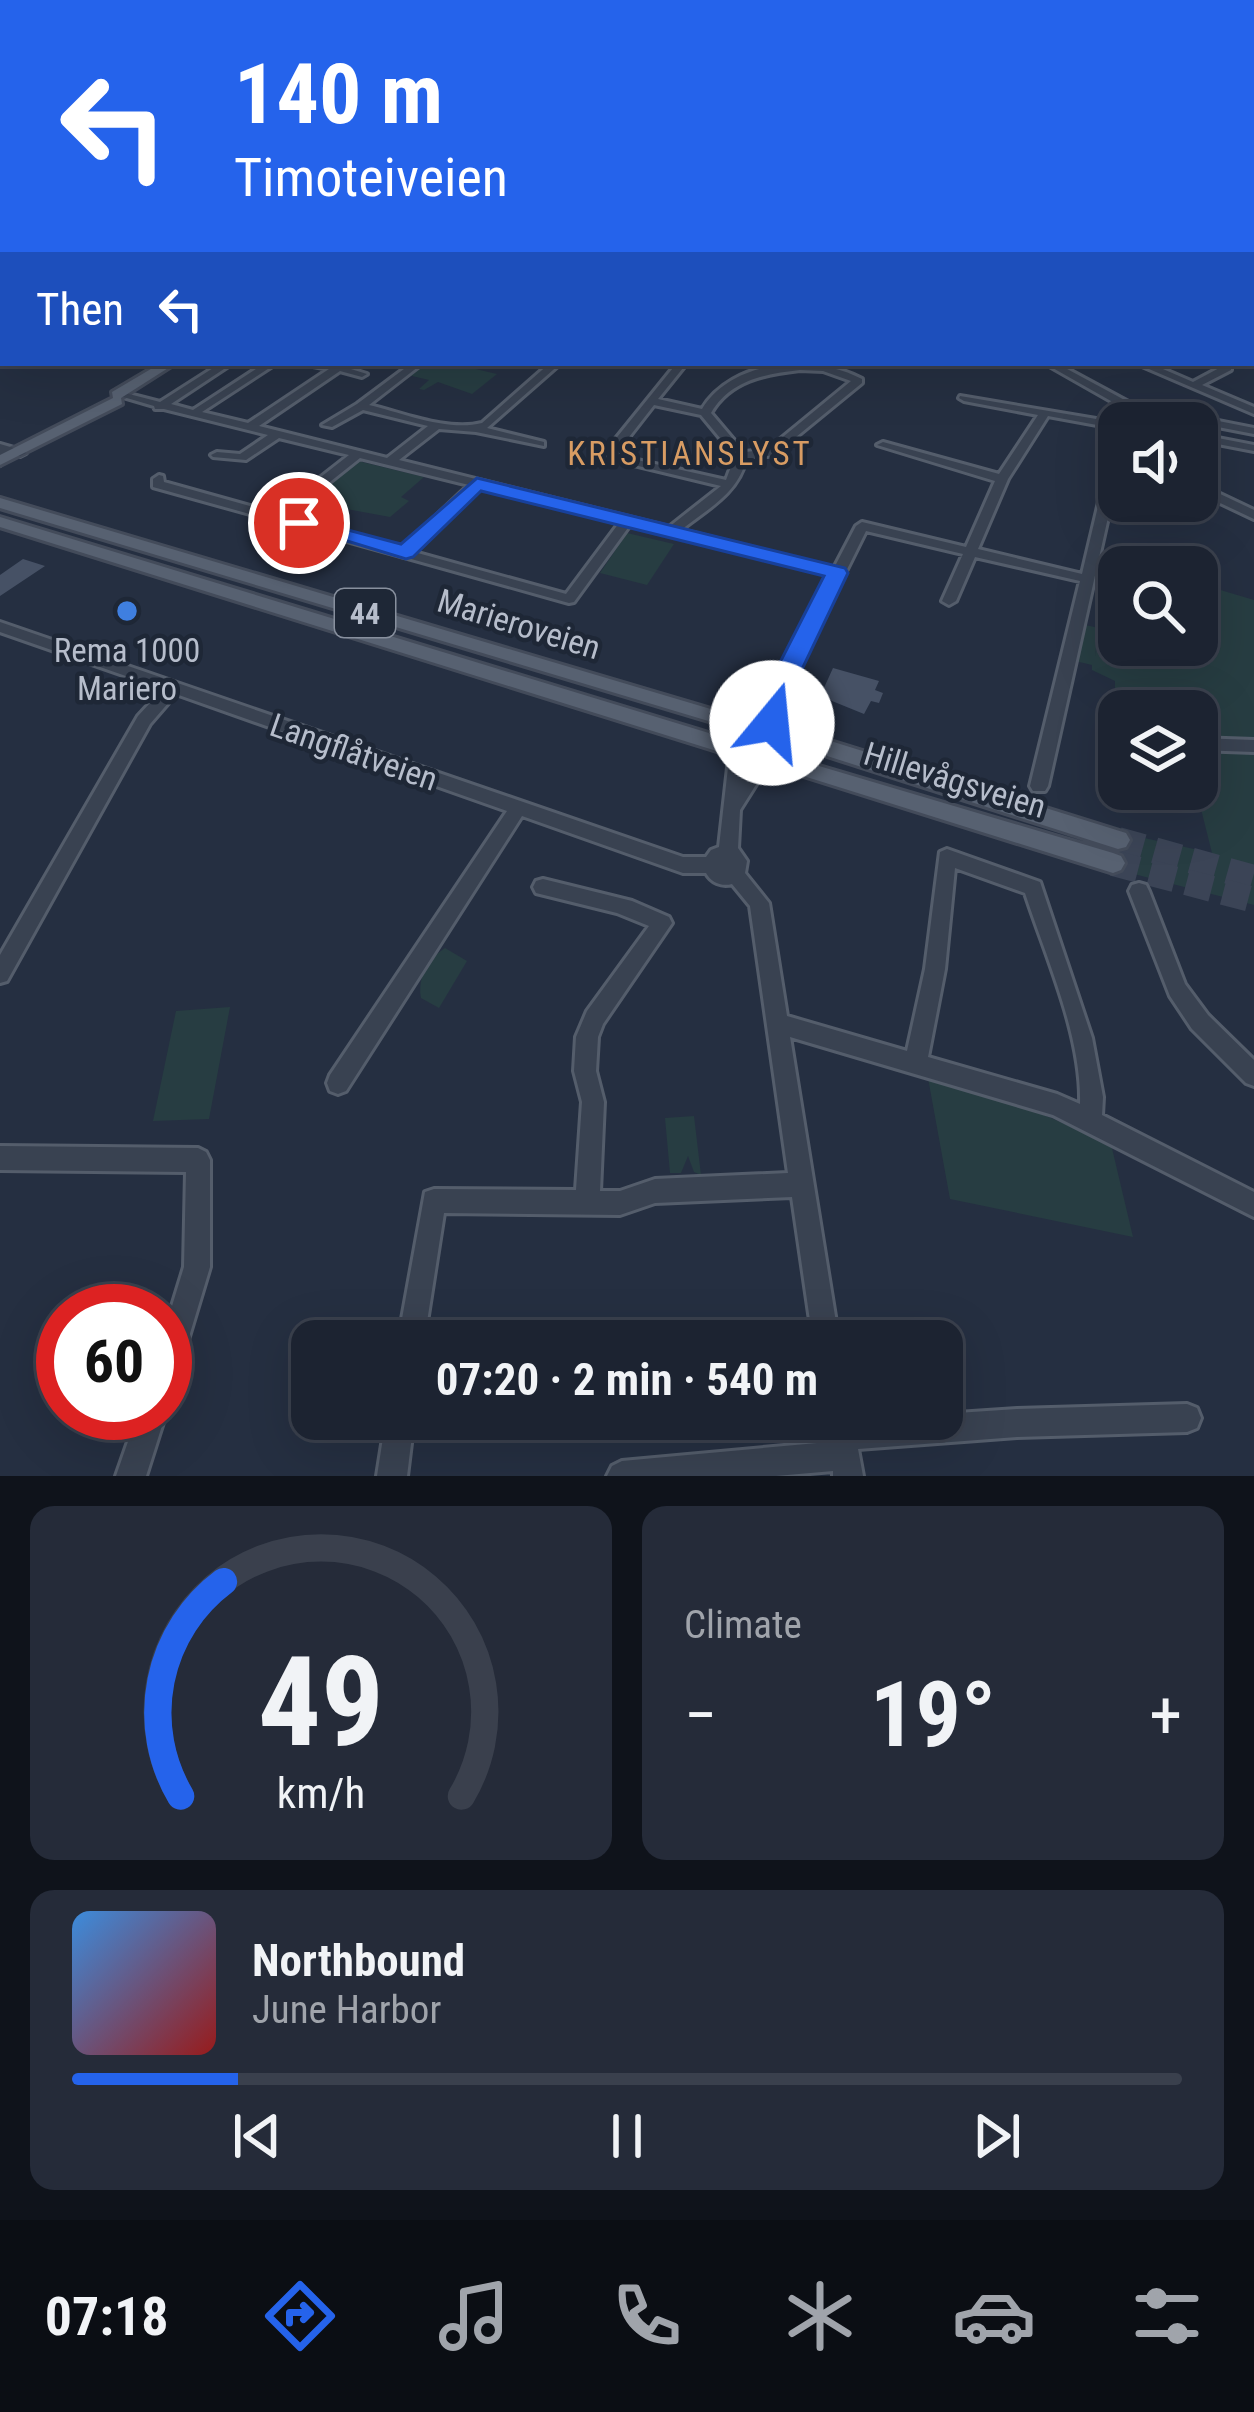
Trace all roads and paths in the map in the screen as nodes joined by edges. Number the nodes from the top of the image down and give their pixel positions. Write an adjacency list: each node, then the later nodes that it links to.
1 (165, 366): 17 (main road)
2 (223, 366): 21 (street)
3 (267, 366): 22 (street)
4 (328, 366): 12 (street)
5 (414, 366): 20 (street)
6 (553, 366): 29 (street)
7 (680, 366): 19 (street)
8 (755, 366): 14 (street)
9 (1054, 366): 30 (street)
10 (1151, 366): 16 (street)
11 (806, 367): 14 (street); 39 (street)
12 (338, 368): 15 (street); 28 (street)
13 (1227, 368): 16 (street)
14 (764, 370): 24 (street)
15 (362, 374)
16 (1194, 385): 23 (street)
17 (121, 398): 21 (street); 40 (main road)
18 (964, 398): 25 (street)
19 (651, 401): 24 (street); 45 (street)
20 (361, 406): 27 (street); 33 (street)
21 (159, 407): 28 (street)
22 (198, 410)
23 (1254, 411)
24 (705, 413): 39 (street)
25 (1044, 414): 26 (street); 43 (street)
26 (1098, 423)
27 (437, 425): 29 (street); 41 (street)
28 (248, 428): 31 (street)
29 (476, 429): 34 (street)
30 (1254, 430)
31 (276, 435): 33 (street); 37 (street)
32 (1218, 441): 36 (street)
33 (304, 442): 38 (street)
34 (540, 444)
35 (883, 445): 43 (street)
36 (1254, 448)
37 (217, 455)
38 (356, 455): 41 (street); 49 (street)
39 (741, 456): 45 (street)
40 (0, 463)
41 (388, 463): 44 (street)
42 (159, 479): 49 (street)
43 (1002, 479): 54 (street)
44 (477, 484): 50 (street); 55 (street)
45 (729, 484): 53 (street)
46 (1218, 497): 48 (street)
47 (0, 503): 62 (main road, Marieroveien / 44)
48 (1254, 515)
49 (278, 517): 55 (street)
50 (627, 520): 53 (street); 55 (street)
51 (0, 522): 66 (main road, Marieroveien / 44)
52 (1103, 522): 57 (street)
53 (673, 531): 56 (street)
54 (970, 549): 56 (street); 57 (street); 58 (street)
55 (406, 552)
56 (837, 573): 60 (street)
57 (1087, 579): 68 (street)
58 (949, 601)
59 (0, 627): 61 (street, Langflåtveien)
60 (782, 684): 62 (street); 63 (street)
61 (173, 688): 70 (street, Langflåtveien); 74 (street)
62 (748, 721): 63 (main road, 44); 66 (main road)
63 (782, 730): 67 (main road); 67 (main road, Hillevågsveien / 44)
64 (1218, 745): 65 (street)
65 (1254, 746)
66 (733, 751): 67 (main road, 44); 69 (street)
67 (769, 762): 69 (street)
68 (1039, 786)
69 (733, 807): 71 (street)
70 (517, 810): 71 (street, Langflåtveien); 78 (street)
71 (725, 864): 75 (street)
72 (543, 887): 82 (street)
73 (1139, 891): 77 (street)
74 (0, 974)
75 (779, 1024): 76 (street); 81 (street)
76 (916, 1060): 79 (street); 79 (street)
77 (1254, 1075)
78 (338, 1083)
79 (1090, 1120): 83 (street)
80 (0, 1158): 84 (street)
81 (800, 1185): 82 (street); 86 (street)
82 (587, 1203): 85 (street)
83 (1254, 1205)
84 (192, 1284)
85 (414, 1320)
86 (822, 1320)
87 (1187, 1418): 90 (street)
88 (143, 1440): 91 (street)
89 (397, 1440): 92 (street)
90 (844, 1447): 93 (street)
91 (131, 1476)
92 (392, 1476)
93 (622, 1476)

